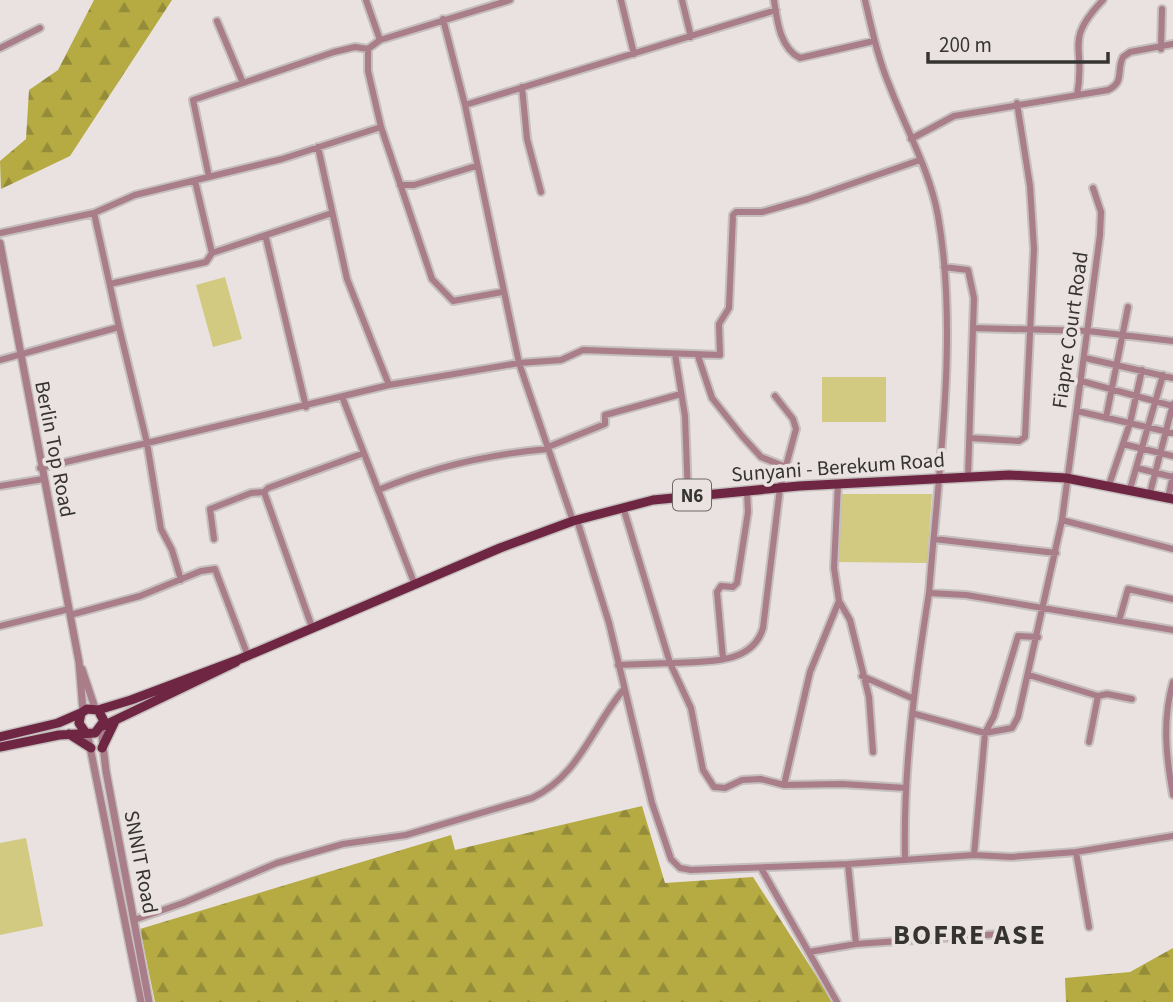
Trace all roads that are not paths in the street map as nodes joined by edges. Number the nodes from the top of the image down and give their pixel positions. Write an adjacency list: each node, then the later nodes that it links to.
1 (367, 0): 16 (street)
2 (470, 0): 10 (street)
3 (510, 0): 10 (street)
4 (621, 0): 22 (street)
5 (682, 0): 15 (street)
6 (774, 0): 11 (street)
7 (865, 0): 17 (street)
8 (1103, 0): 25 (street)
9 (1162, 9): 20 (street)
10 (473, 10): 12 (street)
11 (776, 10): 15 (street); 17 (street)
12 (443, 19): 16 (street); 27 (street)
13 (217, 21): 23 (street)
14 (40, 28): 19 (street)
15 (691, 37): 22 (street)
16 (380, 40): 21 (street)
17 (874, 41): 29 (street)
18 (1173, 44): 20 (street)
19 (0, 48)
20 (1161, 48): 25 (street)
21 (368, 49): 23 (street); 28 (street)
22 (634, 54): 24 (street)
23 (243, 83): 33 (street)
24 (522, 87): 27 (street); 37 (street)
25 (1077, 94): 26 (street)
26 (1017, 103): 29 (street); 50 (street)
27 (465, 105): 32 (street)
28 (381, 127): 30 (street); 35 (street)
29 (911, 139): 31 (street)
30 (318, 147): 33 (street); 39 (street)
31 (920, 160): 44 (street); 56 (street)
32 (476, 166): 35 (street); 46 (street)
33 (209, 177): 34 (street)
34 (195, 181): 38 (street); 43 (street)
35 (400, 185): 46 (street)
36 (1093, 188): 51 (street, Fiapre Court Road)
37 (541, 192)
38 (94, 213): 40 (street); 45 (street)
39 (332, 213): 41 (street); 65 (street)
40 (0, 233)
41 (266, 238): 43 (street); 73 (street)
42 (0, 243): 55 (street, Berlin Top Road)
43 (212, 253): 45 (street)
44 (944, 267): 49 (street); 94 (street)
45 (110, 284): 48 (street)
46 (502, 292): 59 (street)
47 (1128, 307): 52 (street)
48 (119, 327): 55 (street); 81 (street)
49 (974, 328): 50 (street); 80 (street)
50 (1031, 330): 51 (street); 80 (street)
51 (1088, 331): 52 (street); 57 (street, Fiapre Court Road)
52 (1123, 337): 53 (street); 60 (street)
53 (1173, 341)
54 (675, 354): 56 (street); 59 (street); 67 (street)
55 (20, 355): 58 (street); 89 (street, Berlin Top Road)
56 (698, 356): 88 (street)
57 (1084, 358): 60 (street); 64 (street, Fiapre Court Road)
58 (0, 360)
59 (519, 363): 65 (street); 83 (street)
60 (1117, 365): 61 (street); 66 (street)
61 (1142, 370): 62 (street); 69 (street)
62 (1163, 375): 63 (street); 71 (street)
63 (1173, 378)
64 (1081, 381): 66 (street); 74 (street, Fiapre Court Road)
65 (389, 385): 70 (street)
66 (1112, 390): 69 (street); 75 (street)
67 (681, 394): 83 (street); 106 (street)
68 (775, 396): 88 (street)
69 (1136, 396): 71 (street); 76 (street)
70 (343, 399): 73 (street); 86 (street)
71 (1156, 402): 72 (street); 77 (street)
72 (1173, 404): 78 (street)
73 (306, 407): 81 (street)
74 (1077, 411): 75 (street); 95 (street, Fiapre Court Road)
75 (1106, 418): 76 (street)
76 (1129, 423): 77 (street); 82 (street)
77 (1149, 428): 78 (street); 84 (street)
78 (1164, 432): 79 (street); 85 (street)
79 (1173, 433)
80 (970, 438): 92 (street)
81 (147, 443): 89 (street); 115 (street)
82 (1123, 444): 84 (street); 98 (street)
83 (548, 448): 102 (street); 110 (street)
84 (1142, 448): 85 (street); 90 (street)
85 (1160, 452): 87 (street); 91 (street)
86 (364, 453): 102 (street); 103 (street)
87 (1173, 456)
88 (786, 467): 100 (street)
89 (40, 468): 96 (street, Berlin Top Road)
90 (1137, 468): 91 (street); 101 (street)
91 (1155, 472): 93 (street); 105 (street)
92 (968, 476): 94 (main road, Sunyani - Berekum Road / N6); 95 (main road, Sunyani - Berekum Road / N6)
93 (1173, 476): 107 (street)
94 (940, 477): 97 (main road, Sunyani - Berekum Road / N6); 112 (street)
95 (1066, 478): 98 (main road, Sunyani - Berekum Road / N6); 109 (street, Fiapre Court Road)
96 (43, 479): 99 (street); 121 (street, Berlin Top Road)
97 (838, 484): 100 (main road, Sunyani - Berekum Road / N6); 119 (street)
98 (1108, 485): 101 (main road, Sunyani - Berekum Road / N6)
99 (0, 486)
100 (780, 488): 104 (main road, Sunyani - Berekum Road / N6); 128 (street)
101 (1130, 489): 105 (main road, Sunyani - Berekum Road / N6)
102 (378, 490): 116 (street)
103 (264, 492): 111 (street); 124 (street)
104 (747, 492): 106 (main road, Sunyani - Berekum Road / N6); 128 (street)
105 (1150, 493): 107 (main road, Sunyani - Berekum Road / N6)
106 (688, 495): 108 (main road, Sunyani - Berekum Road / N6)
107 (1171, 498)
108 (623, 508): 110 (main road, Sunyani - Berekum Road / N6); 130 (street)
109 (1062, 520): 113 (street); 114 (street, Fiapre Court Road)
110 (575, 521): 116 (main road, Sunyani - Berekum Road / N6); 131 (street)
111 (214, 539)
112 (934, 539): 114 (street); 117 (street)
113 (1173, 549)
114 (1056, 553): 120 (street, Fiapre Court Road)
115 (181, 580): 121 (street); 127 (street)
116 (415, 585): 124 (main road, Sunyani - Berekum Road / N6)
117 (929, 593): 120 (street); 137 (street)
118 (1173, 599): 122 (street)
119 (839, 601): 133 (street); 153 (street)
120 (1044, 609): 122 (street); 126 (street, Fiapre Court Road)
121 (70, 612): 123 (street); 129 (street, Berlin Top Road)
122 (1119, 621): 125 (street)
123 (0, 626)
124 (312, 627): 127 (main road, Sunyani - Berekum Road / N6)
125 (1173, 630)
126 (1038, 637): 132 (street, Fiapre Court Road); 145 (street)
127 (244, 657): 139 (main road, Sunyani - Berekum Road / N6); 142 (main road, Sunyani - Berekum Road / N6)
128 (723, 659): 130 (street)
129 (79, 662): 139 (street); 140 (street)
130 (670, 663): 131 (street); 153 (street)
131 (618, 665): 135 (street)
132 (1029, 675): 136 (street); 145 (street, Fiapre Court Road)
133 (862, 676): 137 (street); 152 (street)
134 (1173, 682): 155 (street)
135 (624, 689): 161 (street); 162 (street)
136 (1098, 696): 138 (street); 148 (street)
137 (914, 699): 141 (street)
138 (1132, 699)
139 (96, 709): 140 (main road, N6); 143 (main road)
140 (82, 712): 144 (main road); 147 (main road, N6)
141 (915, 714): 145 (street); 154 (street)
142 (118, 718): 143 (main road, Sunyani - Berekum Road / N6); 151 (main road)
143 (102, 727): 144 (main road, N6); 151 (street, SNNIT Road)
144 (86, 732): 146 (main road, N6); 150 (street, SNNIT Road)
145 (985, 733): 158 (street)
146 (68, 734): 149 (main road, N6); 150 (main road)
147 (0, 737)
148 (1089, 741)
149 (0, 747)
150 (91, 748): 167 (street, SNNIT Road)
151 (102, 748): 162 (street, SNNIT Road)
152 (873, 752)
153 (784, 785): 154 (street)
154 (906, 788): 159 (street)
155 (1173, 795)
156 (1173, 836): 157 (street)
157 (1076, 852): 158 (street); 163 (street)
158 (974, 855): 159 (street)
159 (905, 858): 160 (street)
160 (848, 864): 161 (street); 165 (street)
161 (761, 868): 166 (street)
162 (134, 920): 168 (street, SNNIT Road)
163 (1089, 927)
164 (1000, 934): 165 (street)
165 (856, 944): 166 (street)
166 (808, 952): 169 (street)
167 (141, 1002)
168 (149, 1002)
169 (837, 1002)

